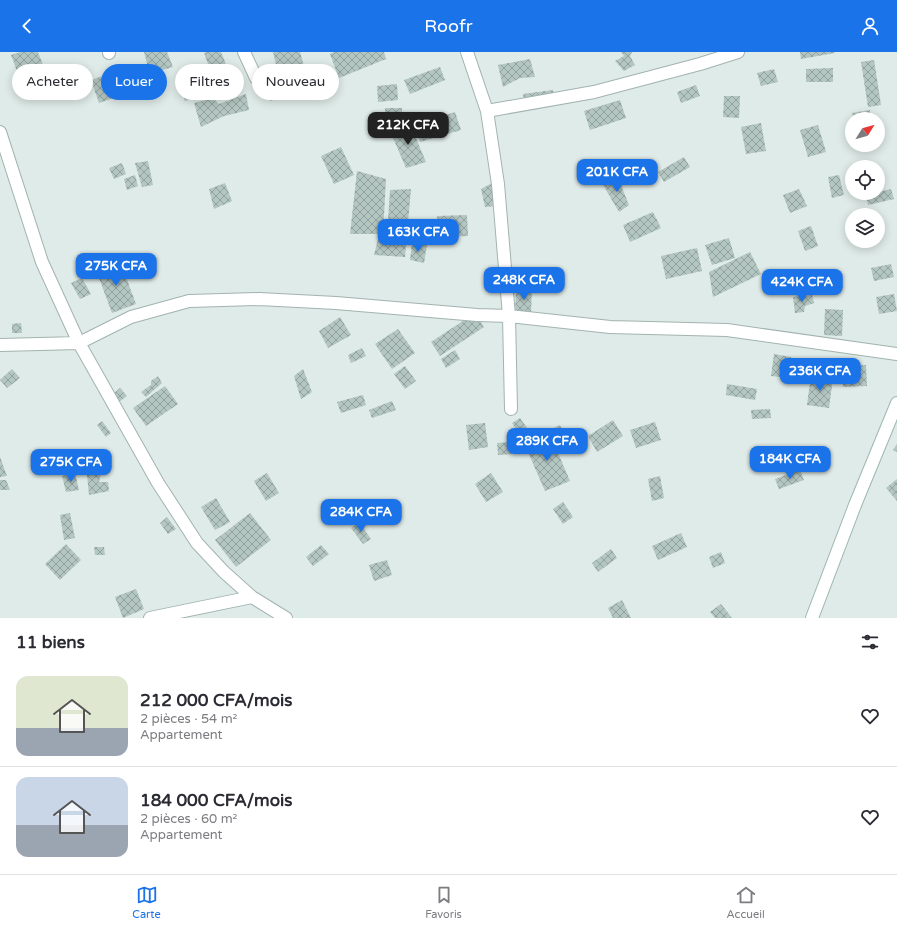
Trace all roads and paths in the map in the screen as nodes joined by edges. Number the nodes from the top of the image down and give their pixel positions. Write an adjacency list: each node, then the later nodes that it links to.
1 (244, 52): 4 (street)
2 (467, 52): 5 (street)
3 (738, 52): 5 (street)
4 (252, 69)
5 (487, 111): 7 (street)
6 (0, 132): 8 (street)
7 (508, 316): 8 (street); 10 (street); 12 (street)
8 (79, 343): 9 (street); 13 (street)
9 (0, 345)
10 (897, 354)
11 (897, 403): 16 (street)
12 (510, 409)
13 (252, 596): 14 (street); 15 (street)
14 (150, 618)
15 (286, 618)
16 (812, 618)

